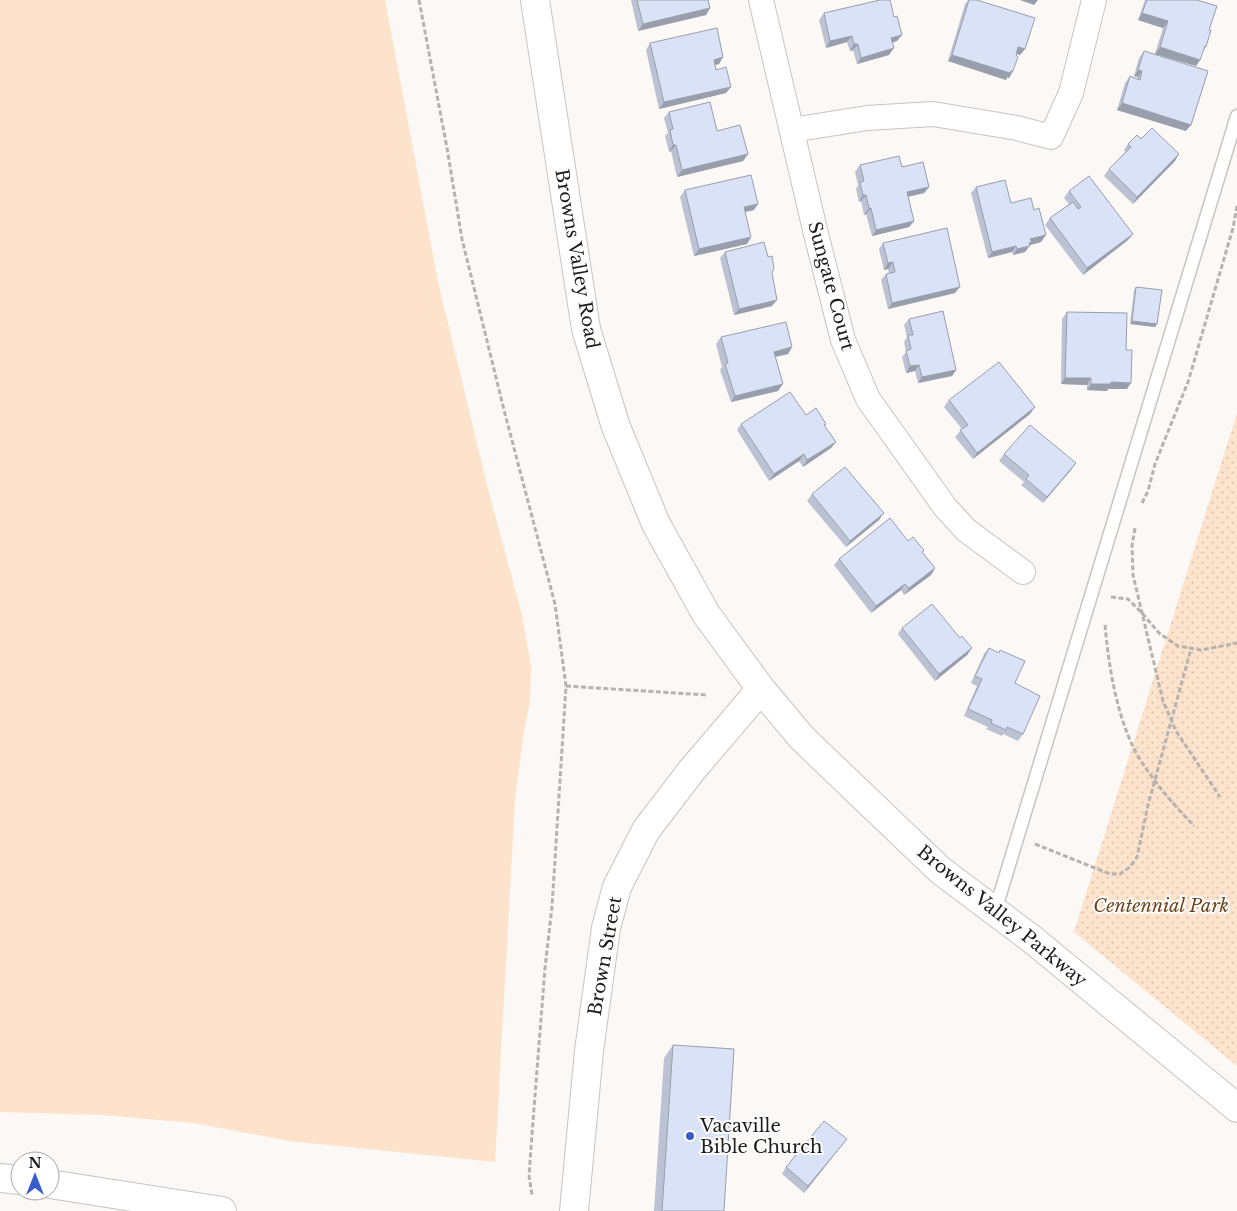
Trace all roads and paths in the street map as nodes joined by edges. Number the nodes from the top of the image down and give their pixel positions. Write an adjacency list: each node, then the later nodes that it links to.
1 (419, 0): 15 (path)
2 (535, 0): 16 (street, Browns Valley Road)
3 (761, 0): 6 (street, Sungate Court)
4 (1094, 0): 6 (street)
5 (1237, 116): 11 (lane)
6 (792, 130): 10 (street, Sungate Court)
7 (1237, 206): 8 (path)
8 (1140, 507)
9 (1136, 522): 12 (path)
10 (1023, 572)
11 (1096, 598): 12 (path); 19 (path); 22 (lane)
12 (1142, 613): 14 (path); 18 (path)
13 (1237, 643): 14 (path)
14 (1190, 649): 18 (path)
15 (566, 686): 17 (path); 26 (path)
16 (761, 689): 23 (street, Browns Valley Parkway); 28 (street, Brown Street)
17 (707, 695)
18 (1171, 721): 19 (path); 20 (path)
19 (1155, 781): 21 (path); 22 (path)
20 (1220, 797)
21 (1194, 826)
22 (1017, 840): 23 (lane)
23 (995, 912): 24 (street, Browns Valley Parkway)
24 (1237, 1108)
25 (60, 1186): 27 (street)
26 (532, 1195)
27 (222, 1211)
28 (574, 1211)

